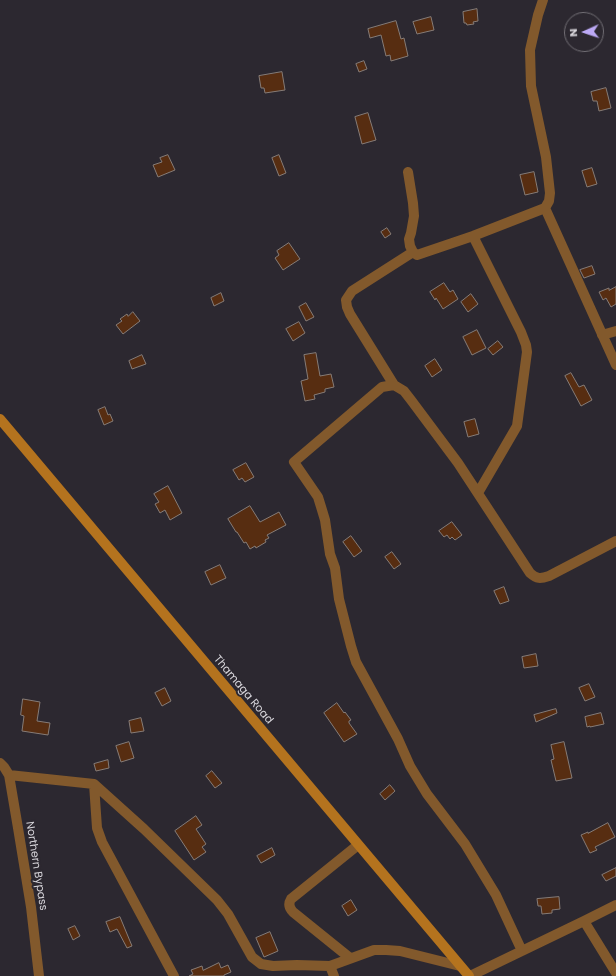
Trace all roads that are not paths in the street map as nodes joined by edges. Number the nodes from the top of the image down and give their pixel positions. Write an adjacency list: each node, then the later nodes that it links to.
1 (543, 0): 3 (street)
2 (408, 172): 5 (street)
3 (545, 208): 4 (street); 7 (street)
4 (473, 236): 5 (street); 11 (street)
5 (413, 252): 9 (street)
6 (616, 331): 7 (street)
7 (602, 334): 8 (street)
8 (616, 365)
9 (394, 385): 11 (street); 19 (street)
10 (0, 420): 16 (main road, Thamaga Road)
11 (478, 493): 12 (street)
12 (616, 542)
13 (0, 763): 14 (street, Northern Bypass)
14 (8, 775): 15 (street); 24 (street, Northern Bypass)
15 (94, 784): 21 (street); 25 (street)
16 (358, 845): 20 (street); 22 (main road, Thamaga Road)
17 (616, 905): 18 (street)
18 (584, 921): 19 (street); 23 (street)
19 (522, 951): 27 (street)
20 (350, 958): 21 (street); 22 (street)
21 (330, 966): 26 (street)
22 (460, 966): 27 (main road, Thamaga Road)
23 (616, 973)
24 (39, 976)
25 (174, 976)
26 (334, 976)
27 (470, 976)

